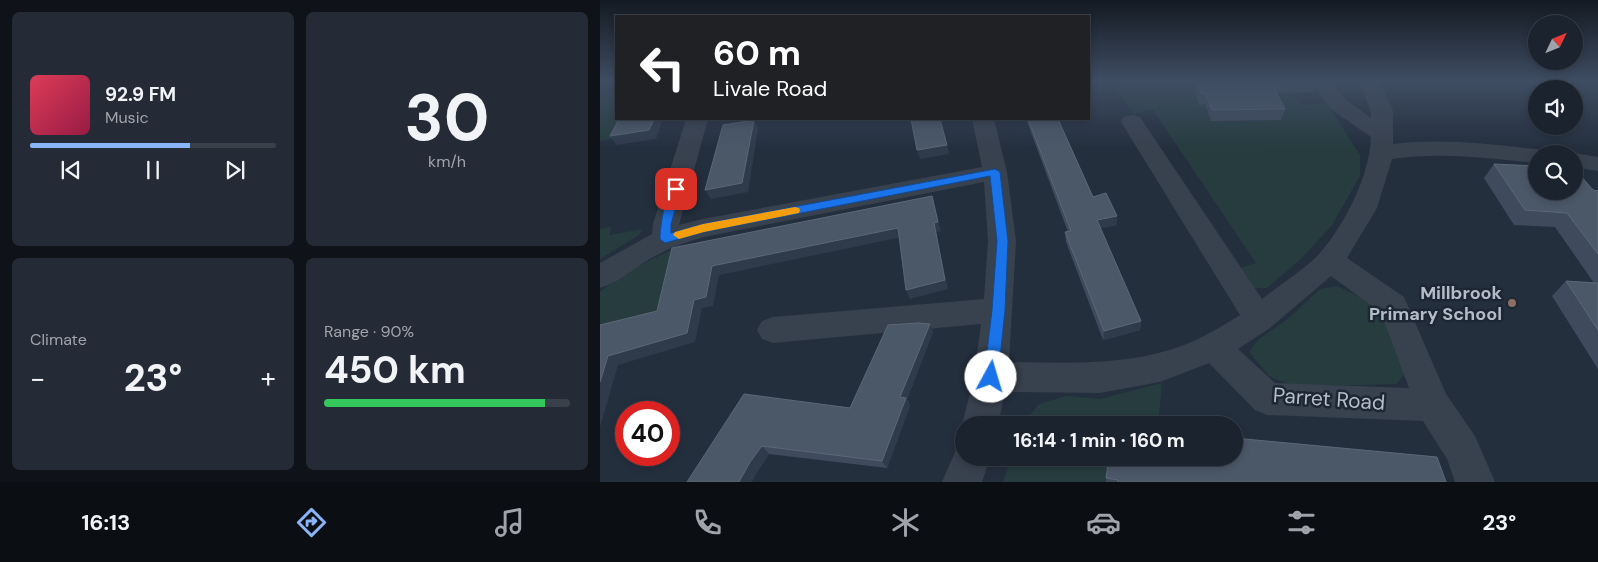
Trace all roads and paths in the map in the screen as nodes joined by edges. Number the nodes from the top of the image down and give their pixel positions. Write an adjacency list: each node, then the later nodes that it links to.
1 (1338, 103): 6 (street)
2 (1379, 103): 6 (street)
3 (697, 120): 11 (street)
4 (983, 120): 10 (street)
5 (1132, 122): 15 (street)
6 (1381, 143): 7 (street); 12 (street)
7 (1528, 155)
8 (1583, 162): 9 (street)
9 (1598, 164)
10 (995, 172): 11 (street); 14 (street)
11 (665, 239): 13 (street)
12 (1330, 261): 15 (street); 19 (street)
13 (600, 277)
14 (998, 310): 16 (street); 18 (street)
15 (1259, 319): 17 (street)
16 (773, 330)
17 (1214, 346): 18 (street); 19 (street, Parret Road)
18 (991, 377): 20 (street)
19 (1433, 405): 23 (street)
20 (982, 416)
21 (968, 466): 22 (street)
22 (962, 482)
23 (1475, 482)

